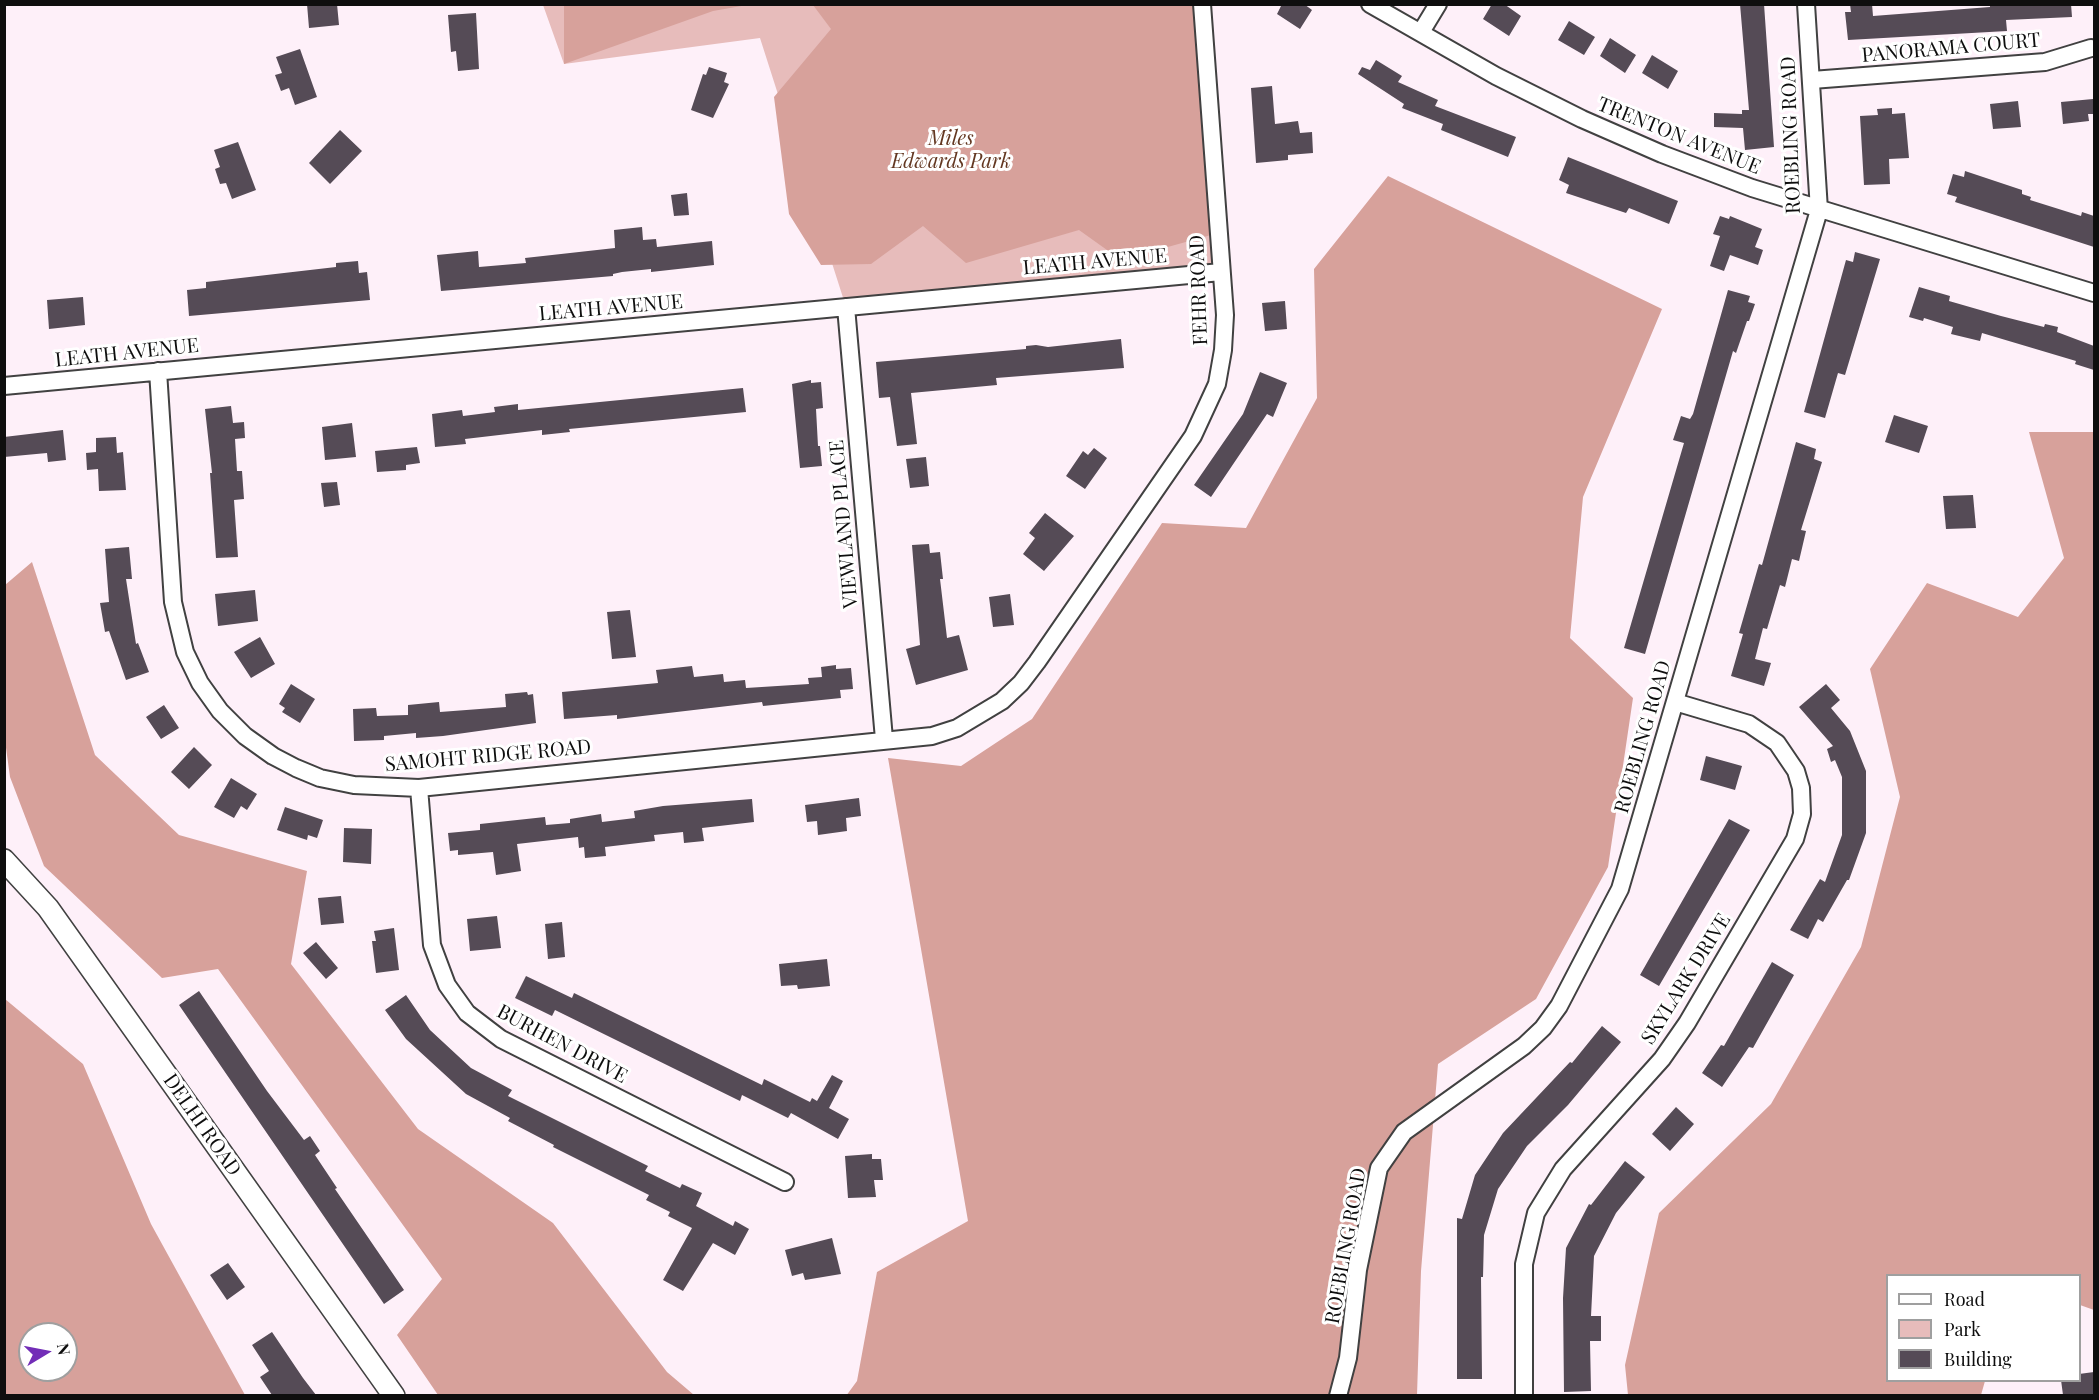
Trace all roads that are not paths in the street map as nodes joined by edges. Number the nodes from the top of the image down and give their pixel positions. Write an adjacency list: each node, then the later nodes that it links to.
1 (1202, 4): 9 (street, FEHR ROAD)
2 (1370, 4): 5 (street, TRENTON AVENUE)
3 (1438, 4): 5 (street)
4 (1806, 4): 7 (street, ROEBLING ROAD)
5 (1421, 32): 8 (street, TRENTON AVENUE)
6 (2091, 48): 7 (street, PANORAMA COURT)
7 (1812, 80): 8 (street, ROEBLING ROAD)
8 (1819, 210): 10 (street, TRENTON AVENUE); 15 (street, ROEBLING ROAD)
9 (1221, 272): 11 (street, LEATH AVENUE); 14 (street, FEHR ROAD)
10 (2094, 293)
11 (846, 307): 12 (street, LEATH AVENUE); 16 (street, VIEWLAND PLACE)
12 (158, 371): 13 (street, LEATH AVENUE); 17 (street, SAMOHT RIDGE ROAD)
13 (4, 386)
14 (1076, 605): 16 (street, SAMOHT RIDGE ROAD)
15 (1675, 702): 21 (street, ROEBLING ROAD); 22 (street, SKYLARK DRIVE)
16 (885, 739): 17 (street, SAMOHT RIDGE ROAD)
17 (419, 788): 19 (street, BURHEN DRIVE)
18 (4, 860): 20 (street, DELHI ROAD)
19 (785, 1182)
20 (394, 1395)
21 (1338, 1395)
22 (1524, 1395)

